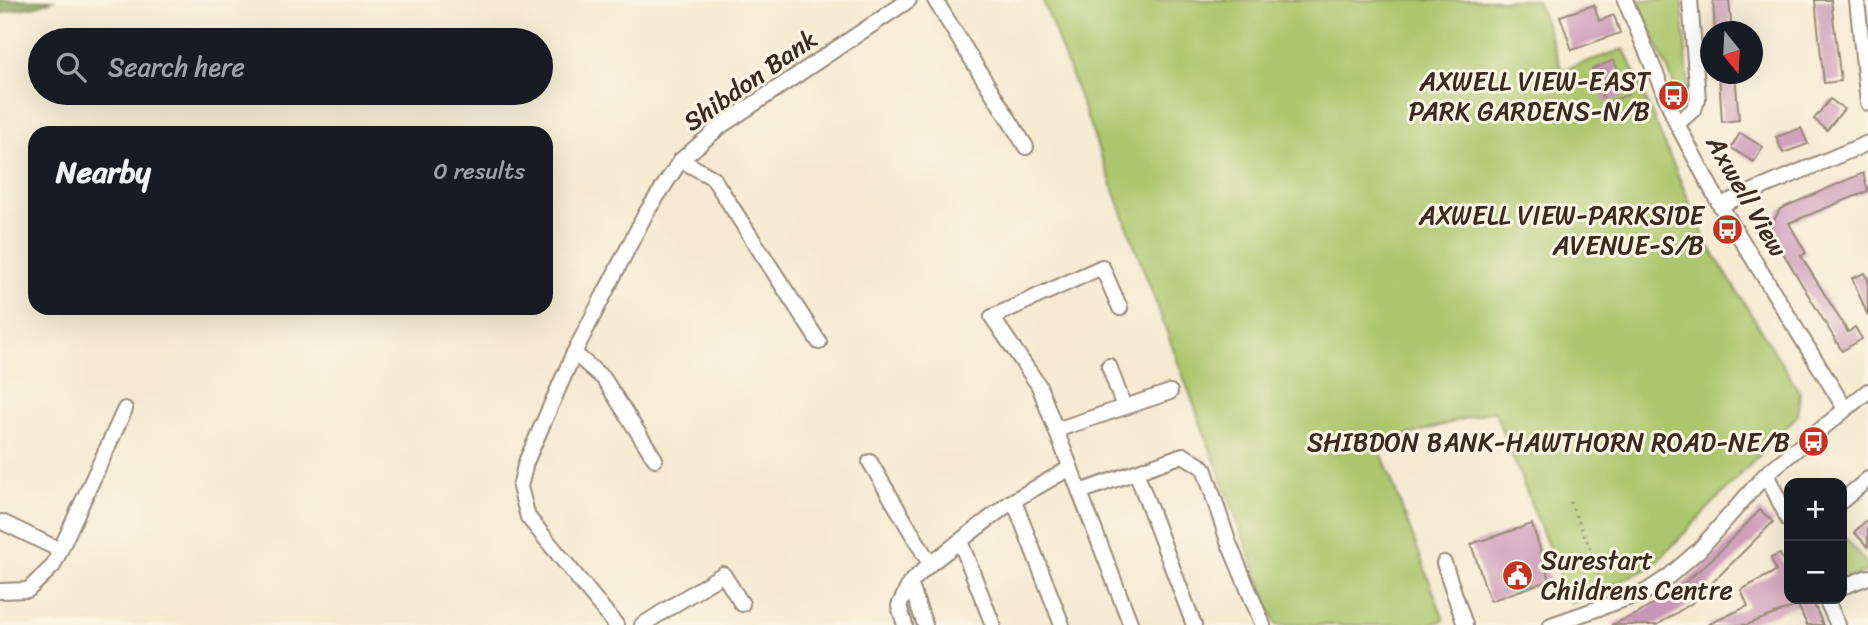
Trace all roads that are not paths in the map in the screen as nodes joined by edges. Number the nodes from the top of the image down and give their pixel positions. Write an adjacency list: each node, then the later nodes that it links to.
1 (909, 0): 10 (street, Shibdon Bank)
2 (935, 0): 9 (street)
3 (1625, 0): 7 (street, Axwell View)
4 (1690, 0): 7 (street)
5 (1857, 0): 6 (street)
6 (1868, 103)
7 (1677, 124): 11 (street, Axwell View)
8 (1868, 143): 11 (street)
9 (1026, 147)
10 (681, 160): 13 (street); 14 (street, Shibdon Bank)
11 (1720, 205): 18 (street, Axwell View)
12 (1120, 308): 21 (street)
13 (819, 342)
14 (573, 353): 22 (street); 44 (street, Shibdon Bank)
15 (1109, 366): 19 (street)
16 (1868, 391): 18 (street)
17 (1170, 392): 19 (street)
18 (1844, 407): 26 (street)
19 (1124, 408): 21 (street)
20 (125, 409): 34 (street)
21 (1056, 430): 24 (street)
22 (655, 459)
23 (870, 462): 36 (street)
24 (1070, 468): 28 (street); 30 (street)
25 (1136, 472): 28 (street); 51 (street); 52 (street)
26 (1766, 474): 31 (street); 43 (street)
27 (1868, 479): 29 (street)
28 (1080, 492): 50 (street)
29 (1847, 497)
30 (1014, 501): 33 (street); 49 (street)
31 (1784, 511)
32 (2, 522): 34 (street)
33 (960, 541): 36 (street); 48 (street)
34 (60, 550): 40 (street)
35 (1444, 563): 53 (street)
36 (930, 564): 38 (street)
37 (1868, 578): 39 (street)
38 (910, 583): 46 (street); 47 (street)
39 (1847, 585)
40 (0, 590)
41 (742, 604): 45 (street)
42 (1828, 604): 54 (street)
43 (1554, 624)
44 (616, 625)
45 (642, 625)
46 (905, 625)
47 (925, 625)
48 (993, 625)
49 (1062, 625)
50 (1131, 625)
51 (1194, 625)
52 (1263, 625)
53 (1465, 625)
54 (1838, 625)

